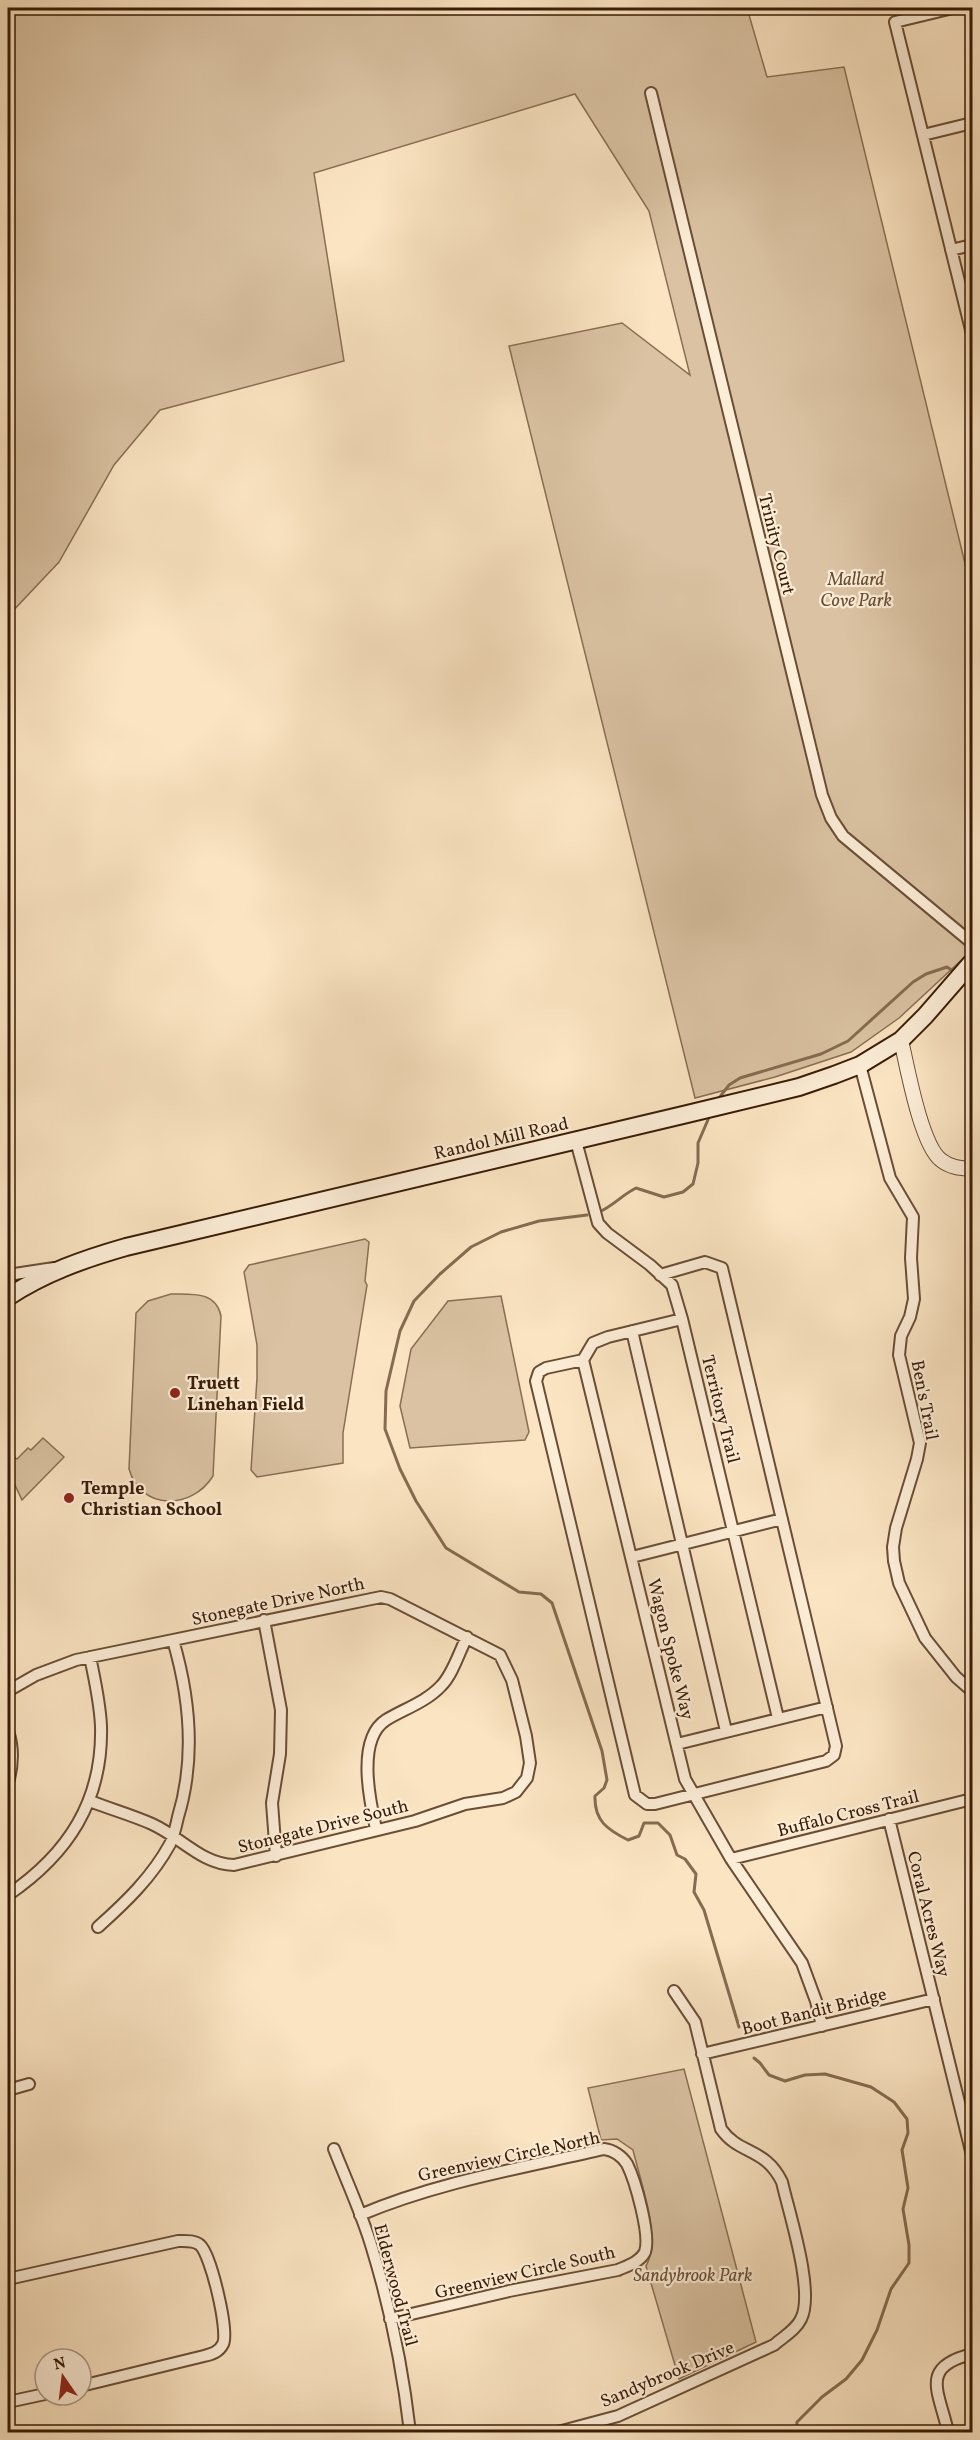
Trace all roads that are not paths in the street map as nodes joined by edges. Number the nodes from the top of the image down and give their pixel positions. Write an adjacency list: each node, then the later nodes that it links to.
1 (953, 8): 4 (street)
2 (651, 93): 8 (street, Trinity Court)
3 (972, 123): 4 (street)
4 (923, 135): 6 (street)
5 (972, 245): 6 (street)
6 (951, 250): 7 (street)
7 (972, 334)
8 (972, 943)
9 (971, 964): 10 (main road, Randol Mill Road)
10 (901, 1040): 11 (main road, Randol Mill Road); 13 (street)
11 (860, 1065): 12 (main road, Randol Mill Road); 30 (street, Ben's Trail)
12 (576, 1141): 14 (main road, Randol Mill Road); 16 (street, Territory Trail)
13 (972, 1169)
14 (66, 1266): 15 (street); 17 (main road, Randol Mill Road)
15 (8, 1275)
16 (660, 1275): 18 (street, Territory Trail); 21 (street)
17 (8, 1298)
18 (682, 1319): 19 (street); 22 (street, Territory Trail)
19 (632, 1331): 20 (street); 23 (street)
20 (584, 1360): 24 (street, Wagon Spoke Way); 38 (street)
21 (782, 1520): 22 (street); 31 (street)
22 (734, 1531): 23 (street); 32 (street, Territory Trail)
23 (681, 1544): 24 (street); 34 (street)
24 (632, 1557): 35 (street, Wagon Spoke Way)
25 (264, 1620): 26 (street, Stonegate Drive North); 27 (street, Stonegate Drive North); 44 (street)
26 (467, 1637): 36 (street, Stonegate Drive North); 42 (street)
27 (173, 1640): 28 (street, Stonegate Drive North); 43 (street)
28 (90, 1657): 29 (street, Stonegate Drive North); 40 (street)
29 (8, 1691)
30 (972, 1691)
31 (827, 1707): 32 (street); 38 (street)
32 (778, 1718): 34 (street)
33 (8, 1731): 37 (street)
34 (726, 1731): 35 (street)
35 (677, 1743): 38 (street, Wagon Spoke Way)
36 (529, 1772): 42 (street, Stonegate Drive South)
37 (8, 1783)
38 (694, 1794): 45 (street, Wagon Spoke Way)
39 (972, 1799): 41 (street, Buffalo Cross Trail)
40 (90, 1801): 43 (street, Stonegate Drive South); 46 (street)
41 (889, 1820): 45 (street, Buffalo Cross Trail); 49 (street, Coral Acres Way)
42 (376, 1829): 44 (street, Stonegate Drive South)
43 (172, 1836): 44 (street, Stonegate Drive South); 47 (street)
44 (276, 1856)
45 (731, 1858): 50 (street, Wagon Spoke Way)
46 (8, 1895)
47 (98, 1927)
48 (674, 1991): 51 (street)
49 (934, 1999): 50 (street, Boot Bandit Bridge); 55 (street, Coral Acres Way)
50 (822, 2026): 51 (street, Boot Bandit Bridge)
51 (702, 2055): 65 (street, Sandybrook Drive)
52 (29, 2084): 53 (street)
53 (8, 2090)
54 (334, 2149): 57 (street, Elderwood Trail)
55 (972, 2155)
56 (638, 2199): 57 (street, Greenview Circle North); 59 (street, Greenview Circle South)
57 (360, 2215): 59 (street, Elderwood Trail)
58 (8, 2279): 61 (street)
59 (390, 2319): 64 (street, Elderwood Trail)
60 (972, 2354): 66 (street)
61 (93, 2383)
62 (33, 2397): 63 (street)
63 (8, 2402)
64 (410, 2433)
65 (558, 2433)
66 (948, 2433)

